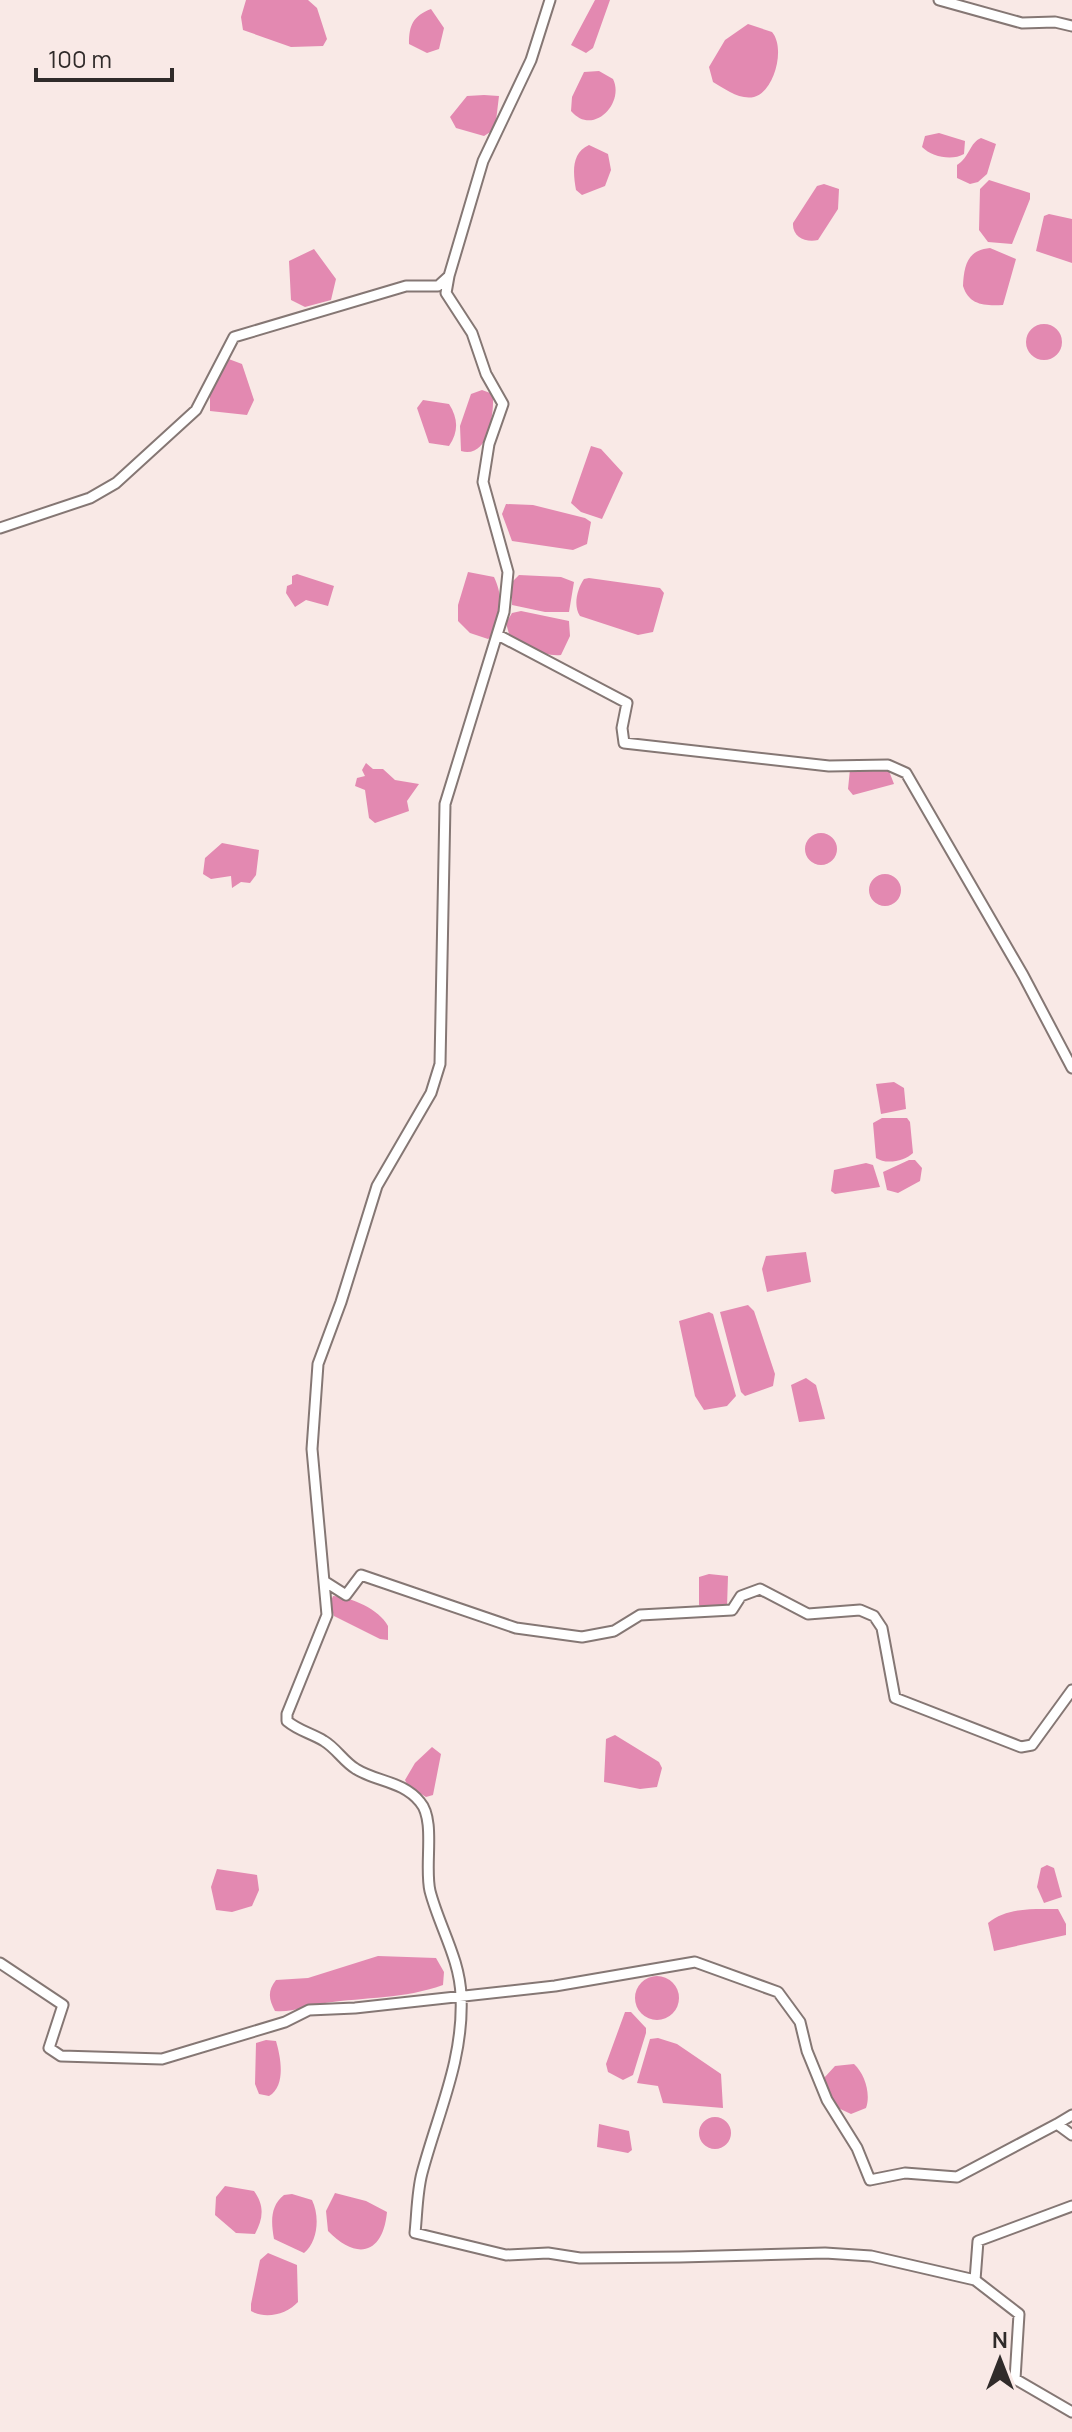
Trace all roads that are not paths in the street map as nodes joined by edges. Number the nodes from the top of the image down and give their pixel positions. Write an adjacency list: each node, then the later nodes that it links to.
1 (550, 0): 4 (street)
2 (939, 0): 3 (street)
3 (1072, 26)
4 (449, 276): 5 (street); 6 (street)
5 (0, 528)
6 (498, 635): 7 (street); 8 (street)
7 (1072, 1068)
8 (324, 1581): 9 (street); 11 (street)
9 (1072, 1690)
10 (0, 1963): 11 (street)
11 (461, 1994): 13 (street); 16 (street)
12 (1072, 2115): 13 (street)
13 (1057, 2124): 14 (street)
14 (1072, 2135)
15 (1072, 2206): 16 (street)
16 (975, 2280): 17 (street)
17 (1072, 2412)

